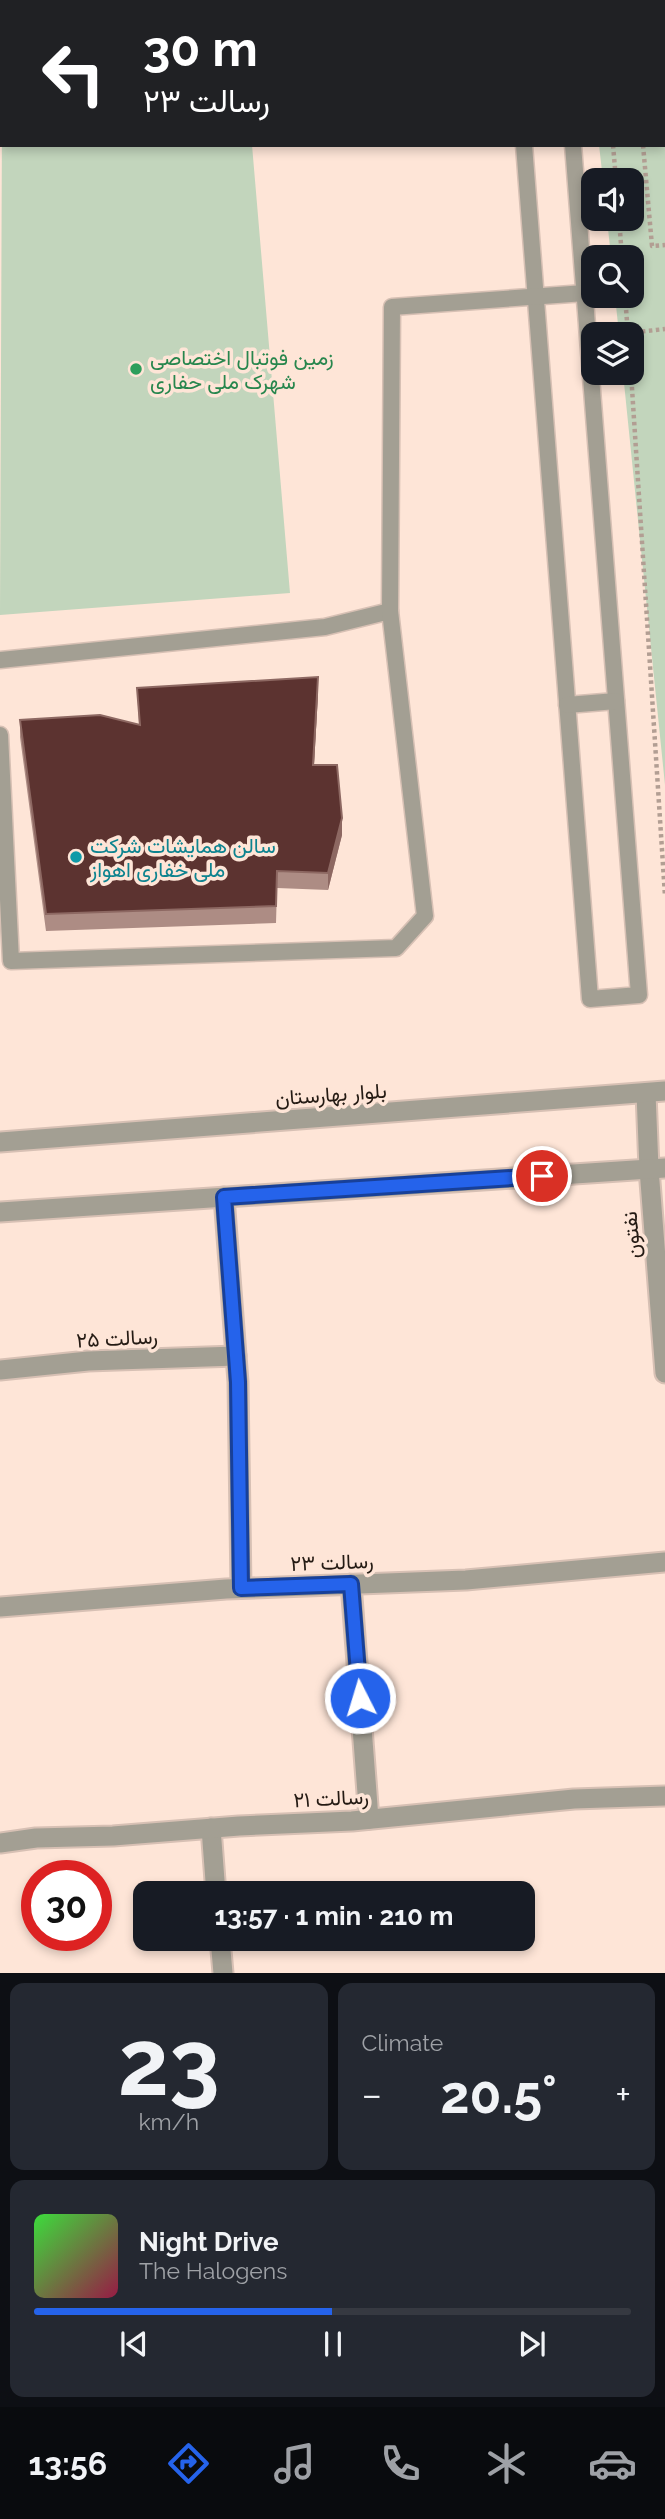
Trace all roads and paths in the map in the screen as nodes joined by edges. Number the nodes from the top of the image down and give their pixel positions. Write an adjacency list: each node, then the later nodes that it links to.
1 (524, 147): 9 (lane)
2 (573, 147): 6 (lane)
3 (613, 147): 5 (path)
4 (643, 147): 7 (path)
5 (615, 168)
6 (581, 245)
7 (665, 245)
8 (581, 293): 9 (lane)
9 (536, 297): 14 (lane); 17 (lane)
10 (586, 308): 16 (lane)
11 (665, 329): 12 (path)
12 (644, 331)
13 (632, 385): 19 (path)
14 (390, 611): 15 (lane); 18 (lane)
15 (0, 660)
16 (616, 701): 17 (lane); 17 (lane)
17 (567, 705)
18 (0, 735)
19 (656, 750): 20 (path); 21 (path)
20 (665, 750)
21 (665, 896)
22 (655, 1092): 23 (street, بلوار بهارستان); 24 (street, نفتون)
23 (0, 1142)
24 (657, 1168): 25 (street); 29 (street, نفتون)
25 (224, 1197): 26 (street); 27 (street)
26 (0, 1212)
27 (236, 1356): 28 (street, رسالت ۲۵); 32 (street)
28 (0, 1370)
29 (665, 1373)
30 (665, 1562): 31 (street, رسالت ۲۳)
31 (351, 1584): 32 (street, رسالت ۲۳); 35 (street)
32 (241, 1588): 33 (street, رسالت ۲۳)
33 (0, 1607)
34 (665, 1796): 35 (street, رسالت ۲۱)
35 (369, 1819): 36 (street, رسالت ۲۱)
36 (211, 1828): 37 (street, رسالت ۲۱); 38 (street)
37 (0, 1843)
38 (215, 1881)
39 (221, 1951): 40 (street)
40 (223, 1973)

